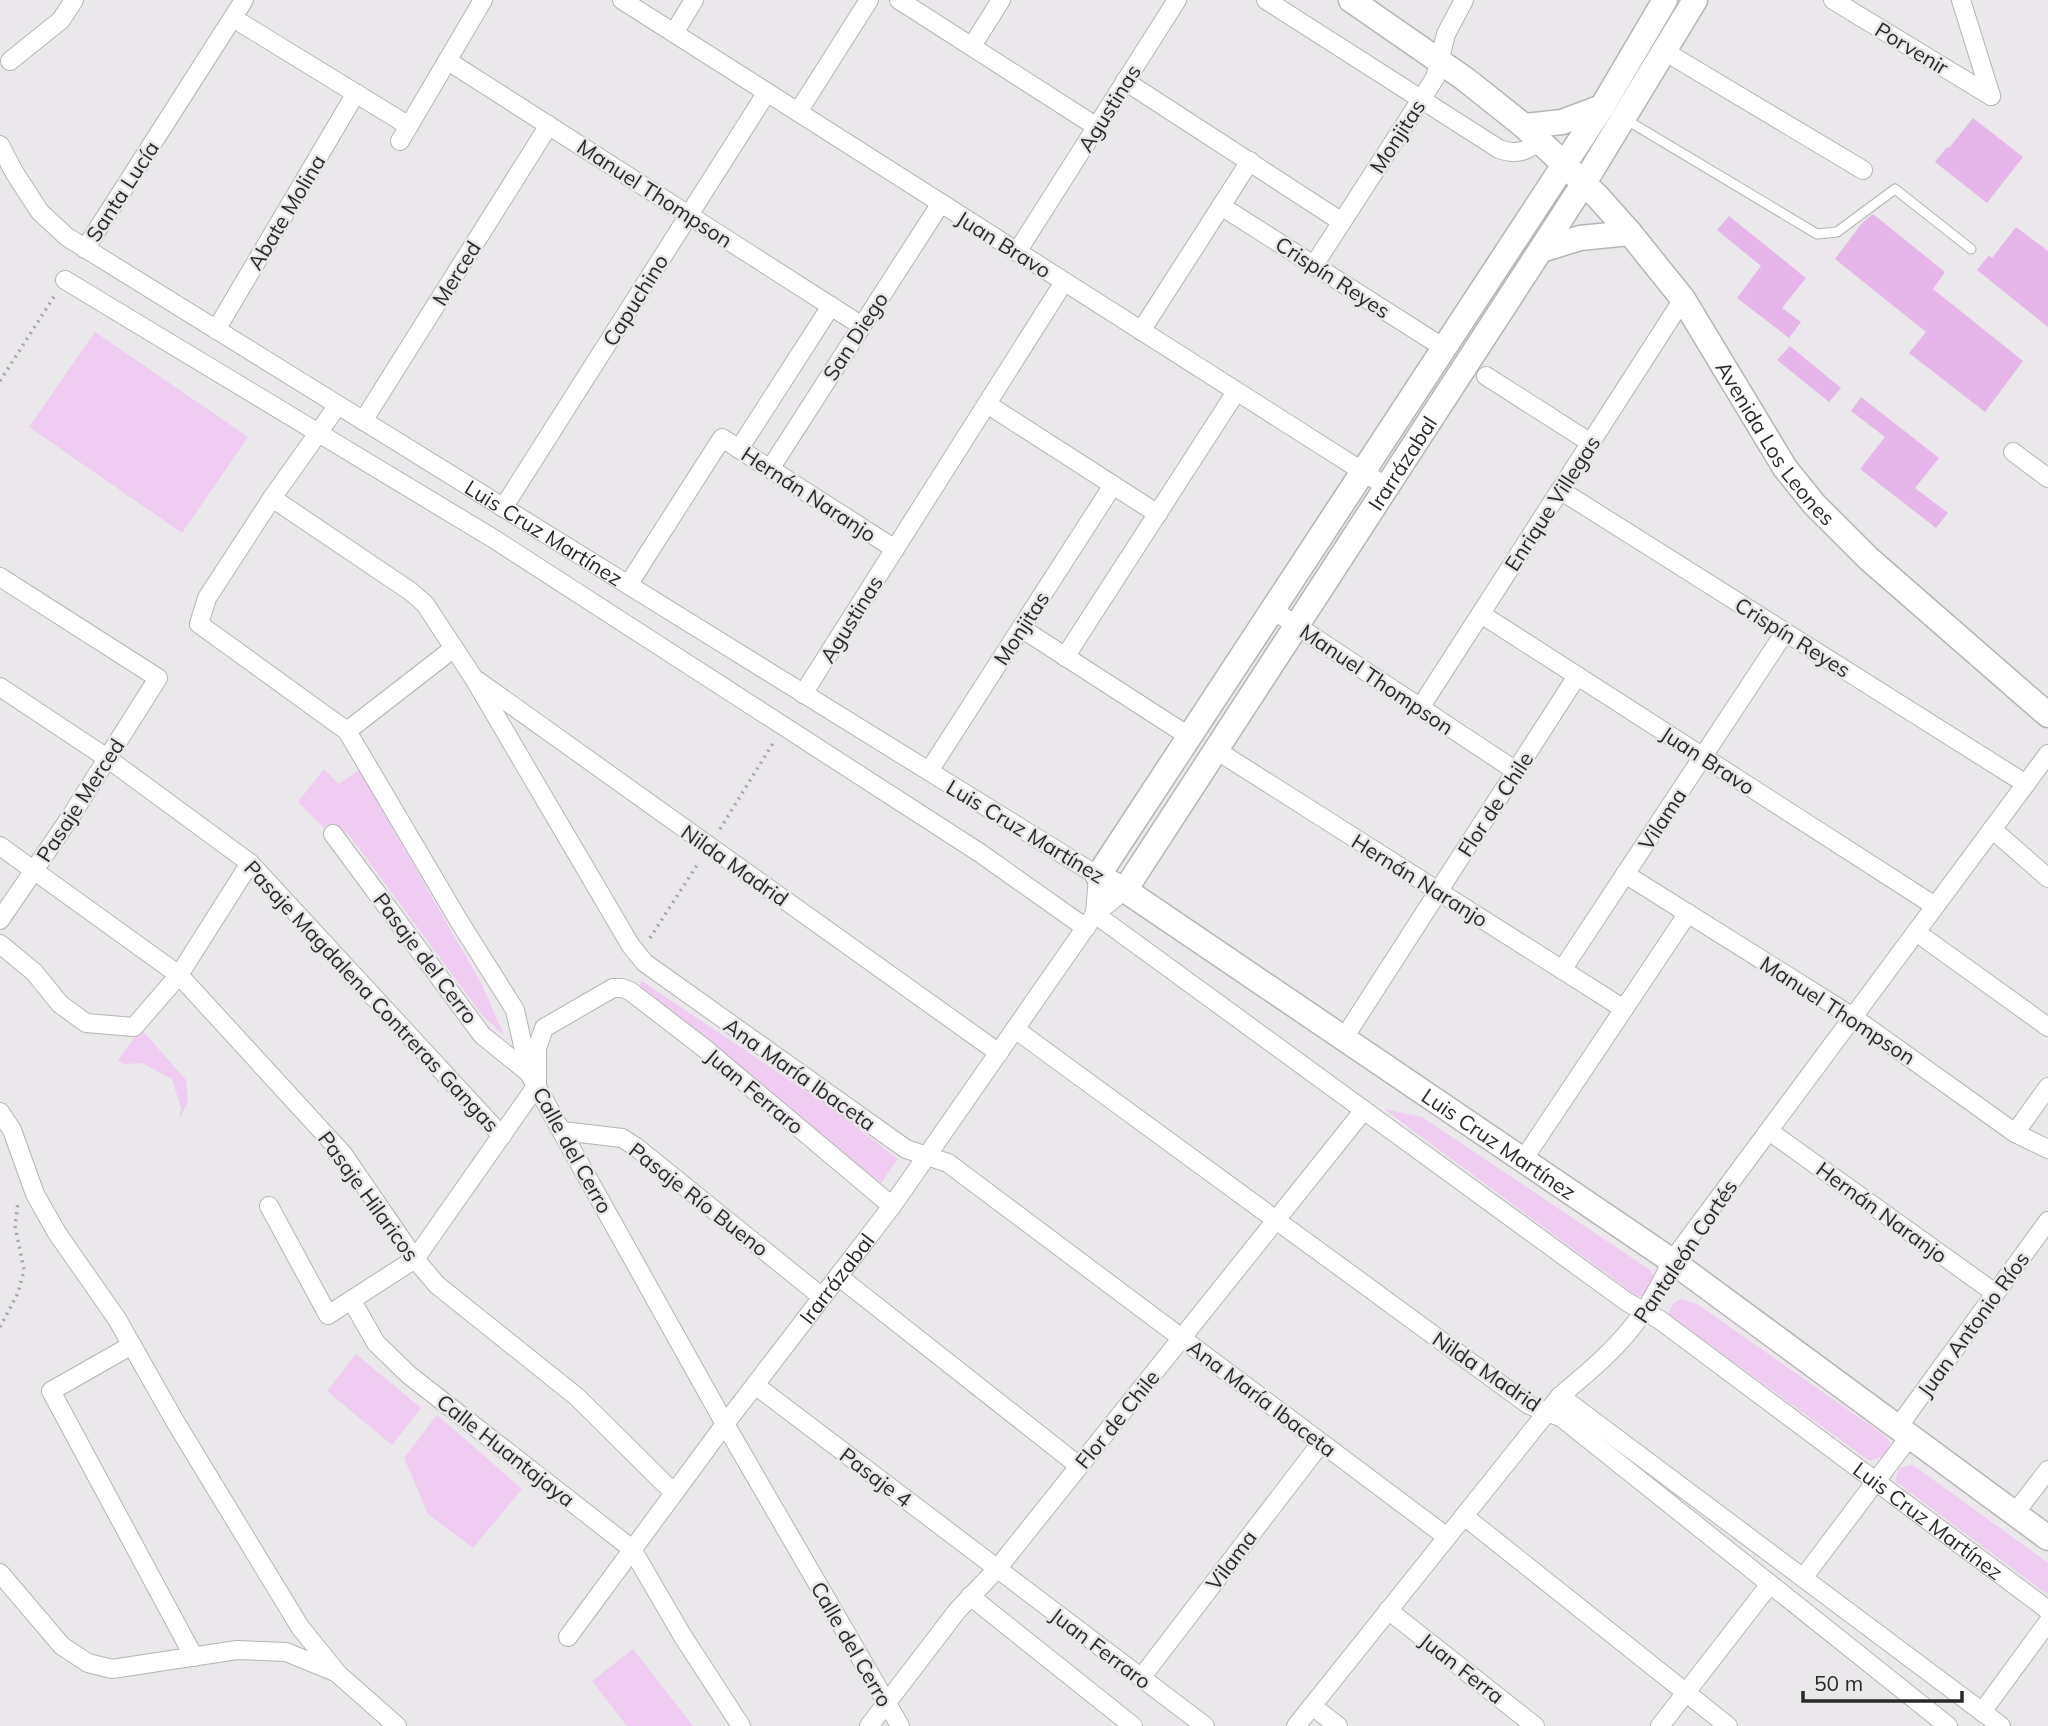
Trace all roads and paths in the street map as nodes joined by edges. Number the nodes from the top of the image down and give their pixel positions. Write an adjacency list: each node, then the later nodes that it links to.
1 (74, 0): 22 (street)
2 (244, 0): 17 (street, Santa Lucía)
3 (483, 0): 23 (street)
4 (622, 0): 18 (street, Juan Bravo)
5 (694, 0): 18 (street)
6 (869, 0): 28 (street)
7 (899, 0): 19 (street)
8 (1001, 0): 19 (street)
9 (1177, 0): 24 (street, Agustinas)
10 (1266, 0): 27 (street)
11 (1351, 0): 21 (street, Avenida Los Leones)
12 (1464, 0): 21 (street, Monjitas)
13 (1665, 0): 29 (street, Irarrázabal)
14 (1695, 0): 20 (street, Irarrázabal)
15 (1833, 0): 16 (street, Porvenir)
16 (1961, 0)
17 (233, 18): 26 (street); 43 (street, Santa Lucía)
18 (674, 33): 25 (street, Juan Bravo)
19 (972, 47): 31 (street)
20 (1664, 51): 29 (street, Irarrázabal); 36 (street)
21 (1440, 60): 27 (street, Monjitas); 32 (street, Avenida Los Leones)
22 (9, 61)
23 (448, 61): 26 (street); 30 (street, Manuel Thompson)
24 (1125, 82): 31 (street, Agustinas); 34 (street)
25 (767, 92): 28 (street, Juan Bravo); 40 (street, Capuchino)
26 (356, 93): 53 (street, Abate Molina)
27 (1421, 100): 32 (street); 41 (street, Monjitas)
28 (798, 112): 38 (street, Juan Bravo)
29 (1613, 112): 32 (street); 35 (street, Irarrázabal); 37 (street, Irarrázabal); 44 (lane)
30 (549, 125): 40 (street, Manuel Thompson); 61 (street, Merced)
31 (1097, 127): 46 (street, Agustinas)
32 (1532, 133): 35 (street, Avenida Los Leones)
33 (0, 145): 43 (street, Luis Cruz Martínez)
34 (1250, 162): 39 (street); 41 (street)
35 (1565, 164): 37 (street, Avenida Los Leones); 55 (street, Irarrázabal)
36 (1863, 170)
37 (1584, 183): 42 (street, Avenida Los Leones); 45 (street, Irarrázabal)
38 (941, 203): 46 (street, Juan Bravo); 52 (street, San Diego)
39 (1221, 206): 47 (street, Crispín Reyes); 54 (street)
40 (689, 215): 51 (street, Manuel Thompson); 73 (street, Capuchino)
41 (1342, 222): 47 (street, Monjitas)
42 (1630, 233): 45 (street); 50 (street, Avenida Los Leones)
43 (85, 249): 53 (street, Luis Cruz Martínez)
44 (1971, 249)
45 (1541, 250): 70 (street, Irarrázabal)
46 (1017, 252): 49 (street, Juan Bravo)
47 (1314, 265): 55 (street, Crispín Reyes)
48 (65, 280): 57 (path); 62 (street, Luis Cruz Martínez)
49 (1064, 282): 54 (street, Juan Bravo); 59 (street, Agustinas)
50 (1683, 299): 63 (street, Enrique Villegas); 90 (street, Avenida Los Leones)
51 (831, 306): 52 (street, Manuel Thompson); 64 (street, San Diego)
52 (862, 326): 66 (street, San Diego)
53 (216, 330): 60 (street, Luis Cruz Martínez)
54 (1141, 331): 58 (street, Juan Bravo)
55 (1444, 348): 67 (street, Irarrázabal)
56 (1486, 376): 63 (street)
57 (0, 381)
58 (1236, 391): 67 (street, Juan Bravo); 74 (street)
59 (987, 404): 69 (street); 75 (street, Agustinas)
60 (338, 405): 61 (street, Luis Cruz Martínez); 62 (street)
61 (363, 421): 73 (street, Luis Cruz Martínez)
62 (317, 434): 72 (street); 91 (street, Luis Cruz Martínez)
63 (1591, 443): 71 (street, Enrique Villegas)
64 (739, 449): 66 (street, Hernán Naranjo); 77 (street, Hernán Naranjo)
65 (2013, 452): 68 (street)
66 (770, 468): 75 (street, Hernán Naranjo)
67 (1363, 472): 70 (street, Juan Bravo); 78 (street, Irarrázabal)
68 (2048, 478)
69 (1113, 485): 74 (street); 81 (street, Monjitas)
70 (1387, 487): 80 (street, Irarrázabal)
71 (1560, 491): 79 (street, Enrique Villegas); 82 (street, Crispín Reyes)
72 (272, 498): 83 (street, Ana María Ibaceta); 92 (street, Calle del Cerro)
73 (503, 508): 77 (street, Luis Cruz Martínez)
74 (1157, 514): 84 (street)
75 (895, 549): 88 (street, Agustinas)
76 (0, 577): 97 (street, Pasaje Merced)
77 (628, 585): 88 (street, Luis Cruz Martínez)
78 (1273, 610): 80 (street, Manuel Thompson); 93 (street, Irarrázabal)
79 (1481, 614): 85 (street, Juan Bravo); 89 (street, Enrique Villegas)
80 (1297, 626): 89 (street, Manuel Thompson); 94 (street, Irarrázabal)
81 (1021, 628): 84 (street); 98 (street, Monjitas)
82 (1785, 632): 96 (street, Vilama); 100 (street, Crispín Reyes)
83 (454, 648): 86 (street, Ana María Ibaceta); 92 (street)
84 (1065, 657): 93 (street)
85 (1577, 676): 96 (street, Juan Bravo); 99 (street, Flor de Chile)
86 (473, 677): 104 (street, Nilda Madrid); 118 (street, Ana María Ibaceta)
87 (0, 687): 97 (street, Pasaje Magdalena Contreras Gangas)
88 (803, 694): 98 (street, Luis Cruz Martínez)
89 (1420, 708): 99 (street, Manuel Thompson)
90 (2048, 715)
91 (783, 727): 104 (path); 115 (street, Luis Cruz Martínez)
92 (346, 731): 127 (street, Calle del Cerro)
93 (1190, 737): 108 (street, Irarrázabal)
94 (1216, 750): 110 (street, Irarrázabal); 111 (street, Hernán Naranjo)
95 (2048, 754): 100 (street, Pantaleón Cortés)
96 (1703, 757): 107 (street, Vilama); 112 (street, Juan Bravo)
97 (107, 758): 105 (street, Pasaje Magdalena Contreras Gangas); 106 (street, Pasaje Merced)
98 (929, 771): 108 (street, Luis Cruz Martínez)
99 (1516, 771): 111 (street, Flor de Chile)
100 (2026, 784): 101 (street, Pantaleón Cortés)
101 (1992, 829): 109 (street); 112 (street, Pantaleón Cortés)
102 (333, 834): 127 (street, Pasaje del Cerro)
103 (0, 846): 106 (street, Pasaje Hilaricos)
104 (709, 847): 118 (path); 126 (street, Nilda Madrid)
105 (250, 863): 120 (street); 134 (street, Pasaje Magdalena Contreras Gangas)
106 (34, 870): 114 (street, Pasaje Merced); 120 (street, Pasaje Hilaricos)
107 (1625, 874): 113 (street, Manuel Thompson); 119 (street, Vilama)
108 (1098, 876): 110 (street, Luis Cruz Martínez); 115 (street)
109 (2048, 878)
110 (1125, 890): 115 (street, Irarrázabal); 125 (street, Luis Cruz Martínez)
111 (1438, 892): 119 (street, Hernán Naranjo); 125 (street, Flor de Chile)
112 (1935, 906): 116 (street, Pantaleón Cortés)
113 (1688, 914): 121 (street); 122 (street, Manuel Thompson)
114 (0, 920)
115 (1091, 921): 124 (street, Irarrázabal); 129 (street, Luis Cruz Martínez)
116 (1916, 932): 122 (street, Pantaleón Cortés); 123 (street)
117 (0, 944): 120 (street)
118 (638, 956): 136 (street, Ana María Ibaceta)
119 (1562, 970): 121 (street, Hernán Naranjo)
120 (179, 975): 143 (street, Pasaje Hilaricos)
121 (1624, 1009): 137 (street)
122 (1853, 1017): 132 (street, Pantaleón Cortés); 133 (street, Manuel Thompson)
123 (2048, 1027)
124 (1015, 1029): 126 (street, Irarrázabal); 141 (street, Nilda Madrid)
125 (1344, 1038): 137 (street, Luis Cruz Martínez)
126 (999, 1053): 136 (street, Irarrázabal)
127 (533, 1079): 131 (street, Calle del Cerro); 134 (street); 140 (street, Juan Ferraro)
128 (2048, 1087): 133 (street)
129 (1364, 1110): 141 (street, Flor de Chile); 149 (street, Luis Cruz Martínez)
130 (0, 1112): 152 (street)
131 (563, 1131): 147 (street, Pasaje Río Bueno); 156 (street, Calle del Cerro)
132 (1769, 1131): 144 (street, Pantaleón Cortés); 146 (street, Hernán Naranjo)
133 (2015, 1133): 135 (street, Manuel Thompson)
134 (502, 1136): 143 (street)
135 (2048, 1149)
136 (927, 1156): 140 (street, Irarrázabal); 151 (street, Ana María Ibaceta)
137 (1523, 1160): 144 (street, Luis Cruz Martínez)
138 (18, 1202): 150 (path)
139 (269, 1206): 148 (street)
140 (892, 1206): 145 (street, Irarrázabal)
141 (1276, 1220): 151 (street, Flor de Chile); 155 (street, Nilda Madrid)
142 (2048, 1221): 146 (street, Juan Antonio Ríos)
143 (415, 1259): 148 (street); 162 (street, Pasaje Hilaricos)
144 (1672, 1261): 149 (street, Pantaleón Cortés); 157 (street, Luis Cruz Martínez)
145 (838, 1276): 147 (street, Irarrázabal); 159 (street)
146 (1995, 1293): 157 (street, Juan Antonio Ríos)
147 (822, 1297): 153 (street, Irarrázabal)
148 (352, 1301): 167 (street, Calle Huantajaya)
149 (1644, 1312): 154 (street, Pantaleón Cortés); 161 (street, Luis Cruz Martínez)
150 (0, 1327)
151 (1182, 1338): 158 (street, Ana María Ibaceta); 159 (street, Flor de Chile)
152 (132, 1345): 177 (street); 178 (street)
153 (755, 1385): 156 (street, Irarrázabal); 168 (street, Pasaje 4)
154 (1560, 1396): 155 (street, Pantaleón Cortés); 170 (street, Nilda Madrid)
155 (1547, 1412): 164 (street, Pantaleón Cortés); 171 (street, Nilda Madrid)
156 (725, 1424): 162 (street, Irarrázabal); 181 (street, Calle del Cerro)
157 (1904, 1432): 161 (street, Juan Antonio Ríos); 163 (street, Luis Cruz Martínez)
158 (1321, 1443): 165 (street, Ana María Ibaceta); 179 (street, Vilama)
159 (1079, 1466): 168 (street, Flor de Chile)
160 (2048, 1470): 163 (street)
161 (1877, 1481): 170 (street, Juan Antonio Ríos); 174 (street, Luis Cruz Martínez)
162 (674, 1493): 167 (street, Irarrázabal)
163 (2015, 1513): 166 (street, Luis Cruz Martínez)
164 (1464, 1516): 165 (street, Pantaleón Cortés); 180 (street)
165 (1447, 1537): 173 (street, Pantaleón Cortés)
166 (2048, 1538)
167 (632, 1549): 176 (street, Irarrázabal); 185 (street, Calle Huantajaya)
168 (997, 1569): 172 (street, Flor de Chile); 179 (street, Juan Ferraro)
169 (0, 1573): 177 (street)
170 (1803, 1578): 183 (street, Nilda Madrid)
171 (1770, 1584): 180 (street); 195 (street, Nilda Madrid)
172 (970, 1596): 181 (street, Flor de Chile); 188 (street, Juan Ferraro)
173 (1388, 1610): 182 (street, Pantaleón Cortés); 192 (street, Juan Ferra)
174 (2048, 1610)
175 (2048, 1622): 183 (street)
176 (568, 1637)
177 (194, 1657): 178 (street)
178 (338, 1674): 184 (street)
179 (1141, 1678): 189 (street, Juan Ferraro)
180 (1686, 1692): 193 (street); 194 (street)
181 (886, 1703): 186 (street, Flor de Chile); 187 (street, Calle del Cerro)
182 (1312, 1706): 190 (street, Pantaleón Cortés); 191 (street)
183 (1982, 1712): 196 (street, Nilda Madrid)
184 (397, 1726)
185 (741, 1726)
186 (869, 1726)
187 (900, 1726)
188 (1133, 1726)
189 (1205, 1726)
190 (1296, 1726)
191 (1338, 1726)
192 (1535, 1726)
193 (1660, 1726)
194 (1728, 1726)
195 (1948, 1726)
196 (2001, 1726)

